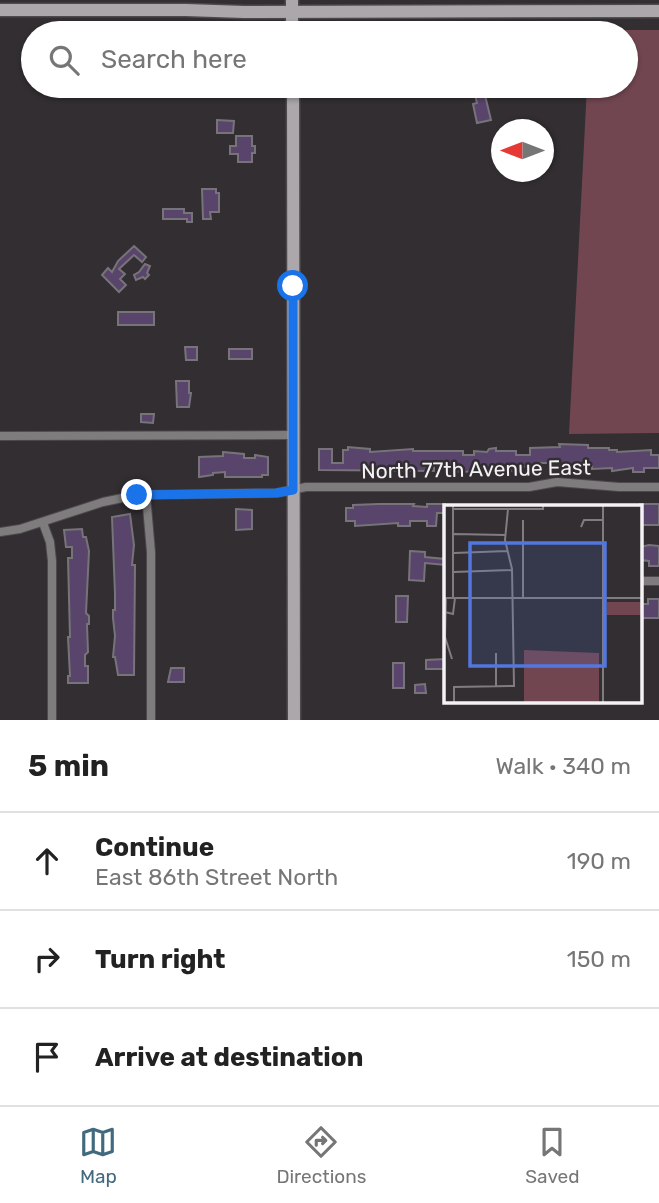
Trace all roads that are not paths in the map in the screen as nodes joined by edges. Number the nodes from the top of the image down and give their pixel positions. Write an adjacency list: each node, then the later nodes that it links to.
1 (292, 6): 2 (street); 3 (street)
2 (0, 10)
3 (659, 10)
4 (293, 98): 5 (street)
5 (293, 435): 6 (street); 8 (street)
6 (0, 436)
7 (659, 487): 8 (street, North 77th Avenue East)
8 (293, 490): 9 (street, North 77th Avenue East); 14 (street)
9 (146, 495): 10 (street, North 77th Avenue East); 13 (street)
10 (43, 523): 11 (street, North 77th Avenue East); 12 (street)
11 (0, 532)
12 (52, 720)
13 (151, 720)
14 (294, 720)

